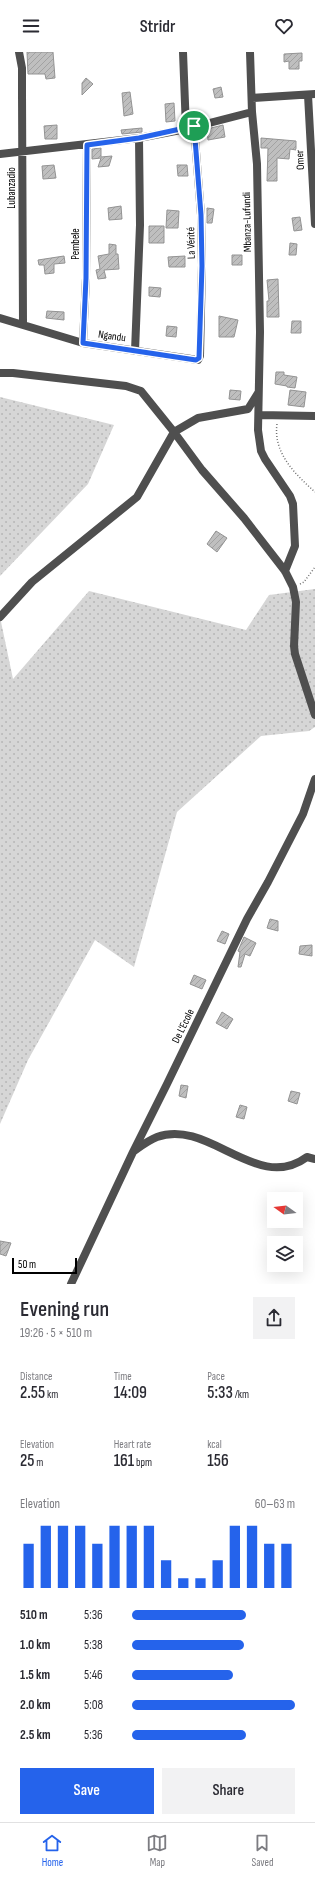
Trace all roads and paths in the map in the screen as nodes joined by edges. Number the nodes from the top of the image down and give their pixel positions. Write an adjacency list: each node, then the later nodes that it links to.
1 (19, 52): 10 (street, Lubanzadio)
2 (183, 52): 7 (street, La Vérité)
3 (250, 52): 5 (street, Mbanza-Lufundi)
4 (312, 94): 5 (street); 12 (street, Omer)
5 (252, 98): 6 (street, Mbanza-Lufundi)
6 (252, 112): 7 (street); 19 (street, Mbanza-Lufundi)
7 (190, 127): 8 (street); 17 (street, La Vérité)
8 (139, 138): 9 (street); 16 (street)
9 (87, 145): 10 (street); 15 (street, Pembele)
10 (22, 151): 11 (street); 14 (street, Lubanzadio)
11 (0, 154)
12 (315, 224)
13 (0, 318): 14 (street, Ngandu)
14 (23, 324): 15 (street, Ngandu)
15 (83, 343): 16 (street, Ngandu)
16 (135, 351): 17 (street, Ngandu)
17 (199, 358)
18 (0, 373): 23 (street)
19 (258, 392): 20 (street, Mbanza-Lufundi); 23 (street)
20 (260, 415): 21 (street); 26 (street, Mbanza-Lufundi)
21 (278, 416): 22 (street); 24 (path)
22 (315, 416)
23 (174, 432): 26 (street); 28 (street)
24 (315, 492)
25 (315, 567): 27 (path)
26 (285, 571): 27 (street)
27 (293, 587): 29 (street)
28 (0, 617)
29 (315, 715)
30 (315, 779): 31 (street, De L'Ecole)
31 (133, 1152): 32 (street); 33 (street, De L'Ecole)
32 (315, 1159)
33 (71, 1284)

